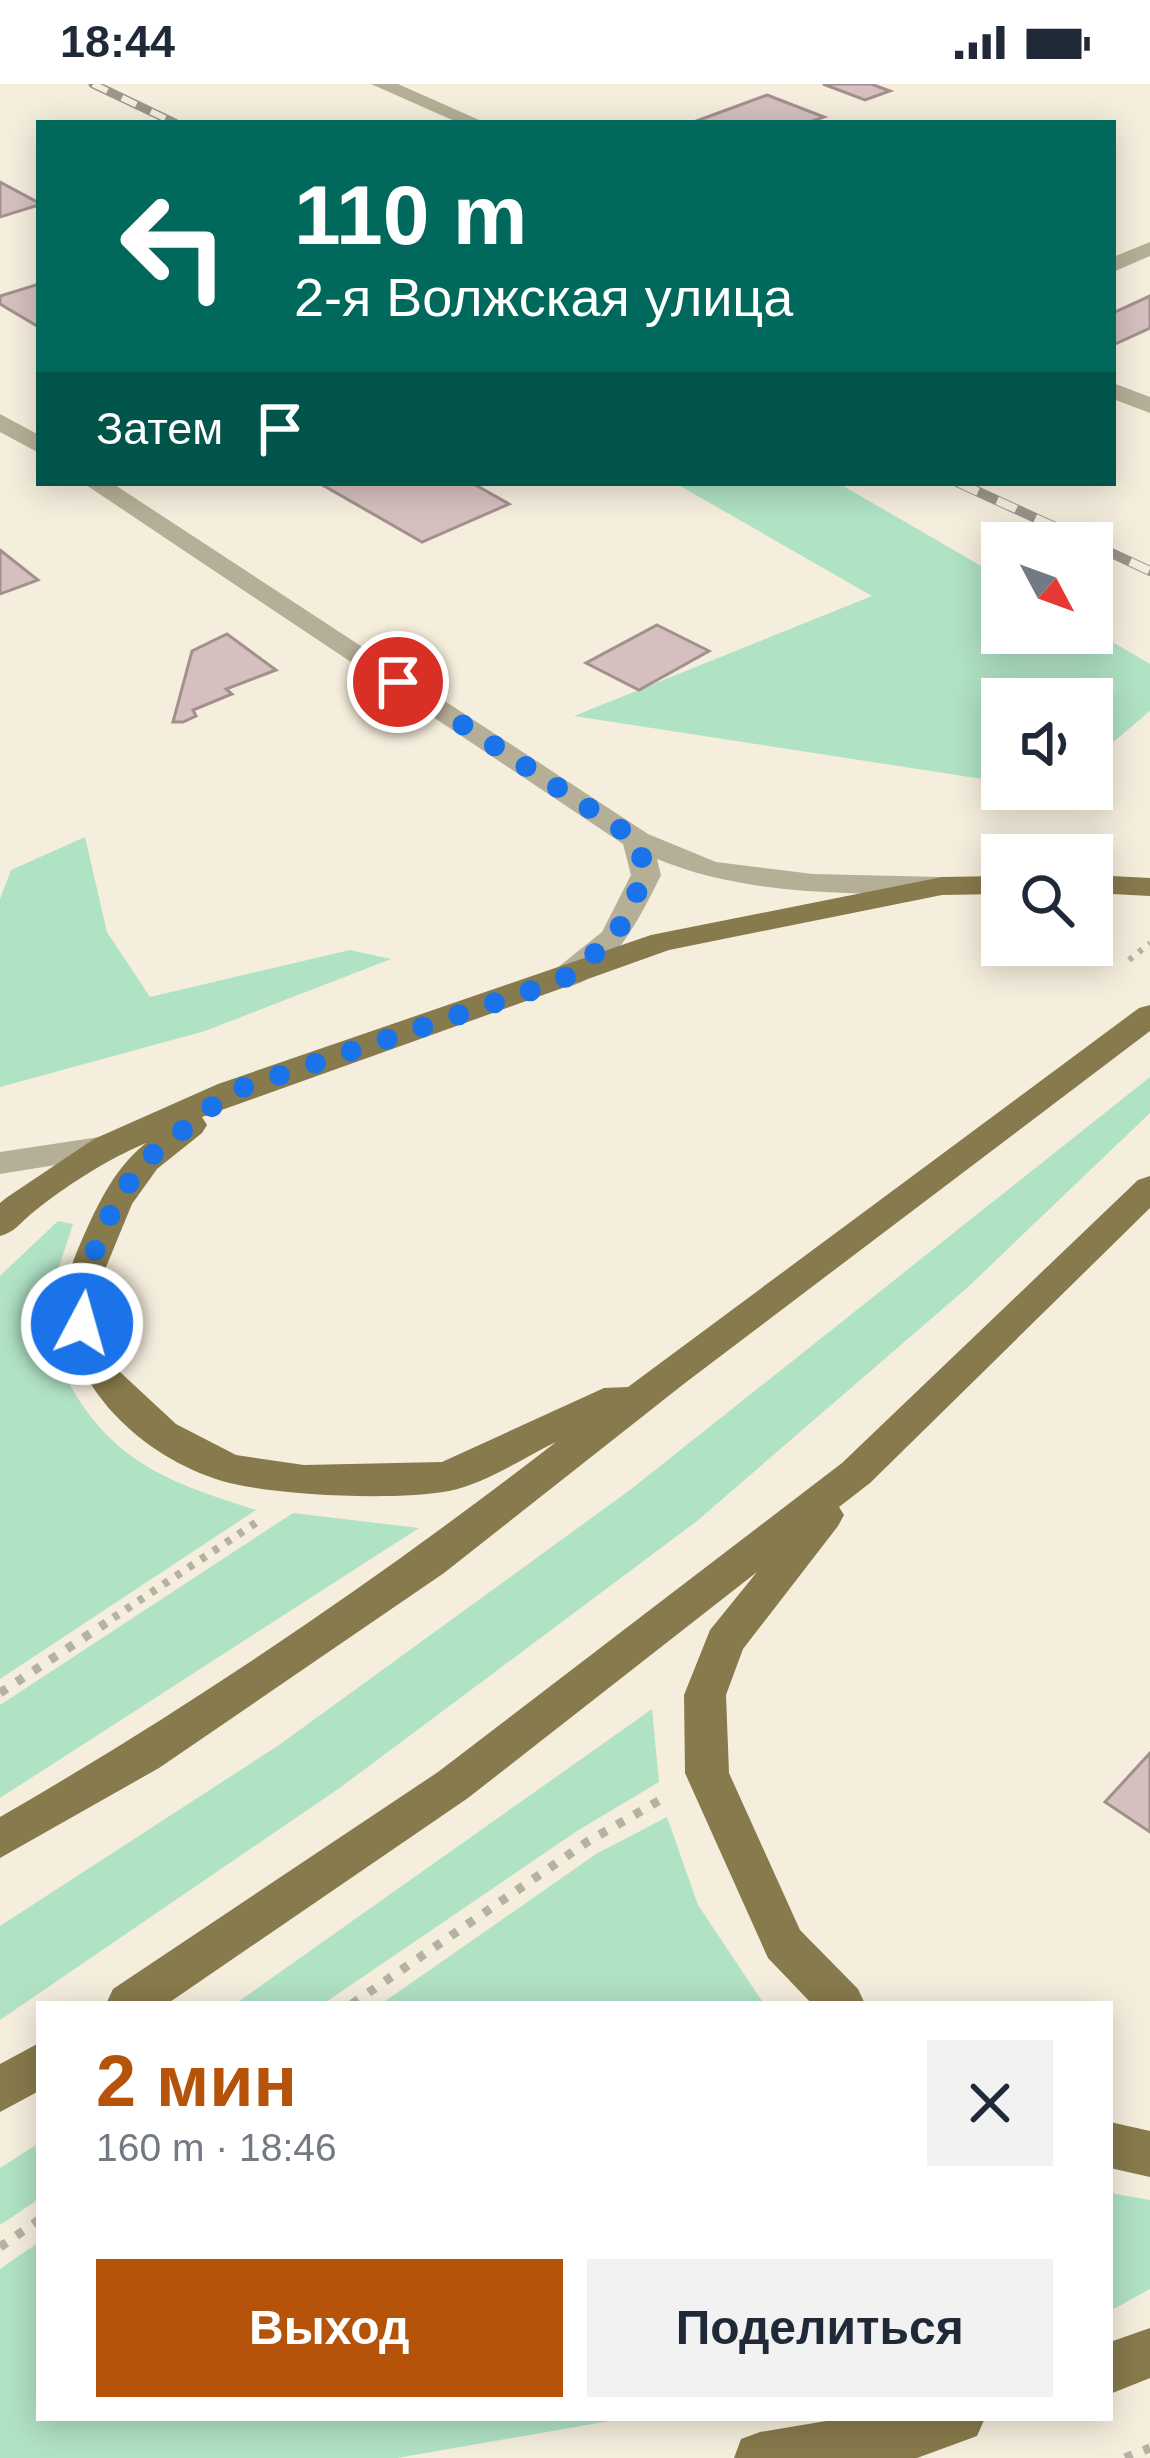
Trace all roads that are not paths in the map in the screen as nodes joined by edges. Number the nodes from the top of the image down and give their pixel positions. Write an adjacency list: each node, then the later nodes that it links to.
1 (381, 84): 2 (street)
2 (469, 120)
3 (1150, 248): 4 (street)
4 (1116, 264)
5 (1116, 390): 6 (street)
6 (1150, 406)
7 (0, 421): 8 (street)
8 (36, 444)
9 (100, 486): 10 (street)
10 (637, 840): 13 (street); 15 (street)
11 (981, 885): 13 (main road)
12 (1113, 885): 14 (main road)
13 (942, 886): 15 (main road)
14 (1150, 887)
15 (562, 980): 17 (main road)
16 (1150, 1015): 22 (main road)
17 (230, 1092): 18 (main road); 22 (main road)
18 (106, 1148): 19 (street); 21 (main road)
19 (0, 1163)
20 (1150, 1188): 23 (main road)
21 (0, 1225)
22 (672, 1373): 24 (main road)
23 (856, 1473): 25 (main road); 26 (main road)
24 (0, 1840)
25 (133, 2001)
26 (839, 2001)
27 (36, 2067): 28 (main road)
28 (0, 2090)
29 (1113, 2146): 30 (main road)
30 (1150, 2154)
31 (1150, 2353): 32 (main road)
32 (1113, 2367)
33 (950, 2421): 34 (main road)
34 (760, 2458)

